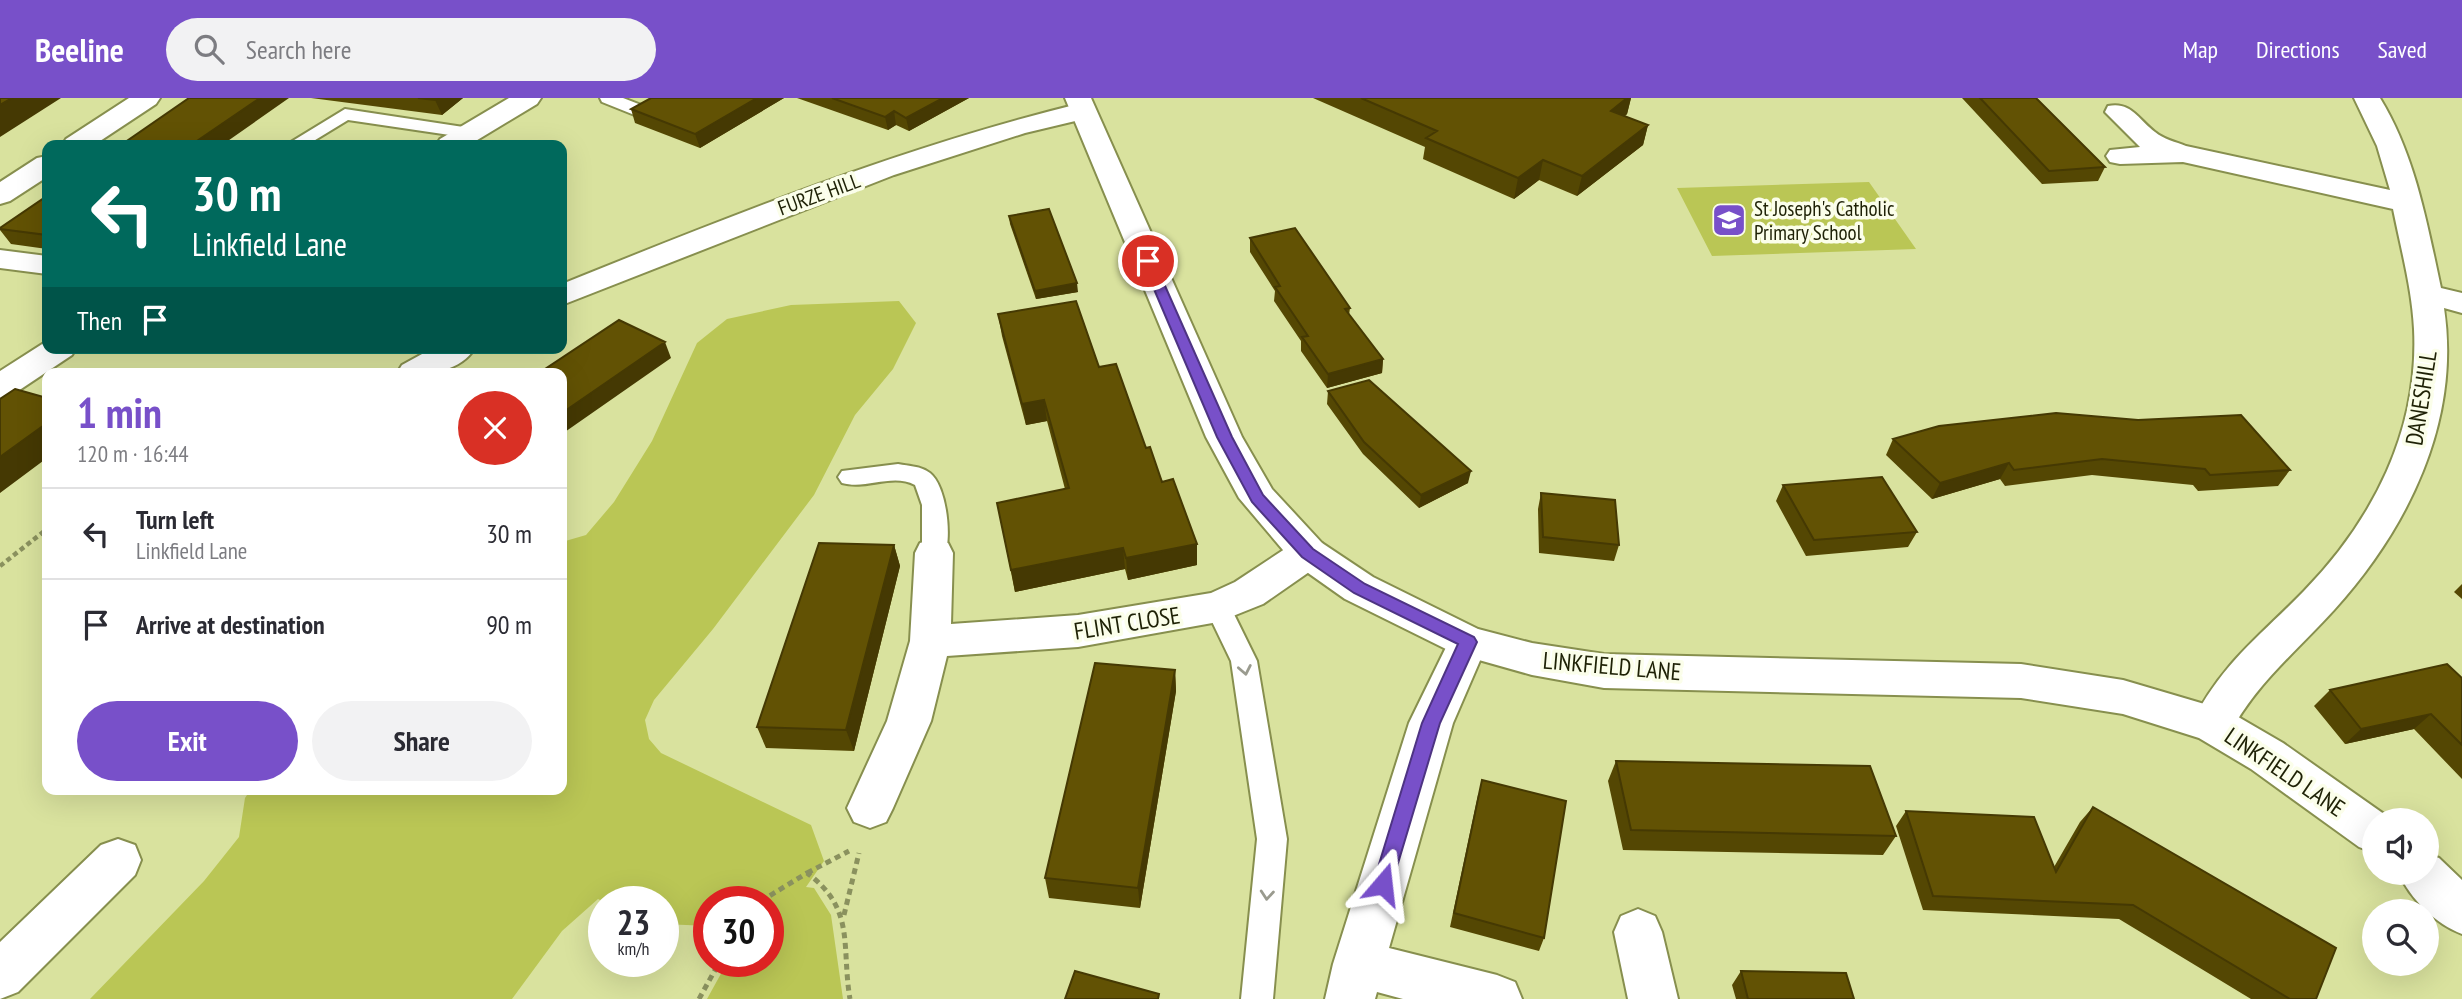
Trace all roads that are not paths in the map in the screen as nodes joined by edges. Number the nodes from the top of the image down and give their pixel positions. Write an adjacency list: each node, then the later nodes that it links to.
1 (147, 98): 9 (street)
2 (528, 98): 8 (street)
3 (610, 98): 6 (lane)
4 (2367, 98): 15 (street, DANESHILL)
5 (1080, 104): 18 (street, FURZE HILL); 27 (street, LINKFIELD LANE)
6 (643, 112)
7 (2118, 112): 11 (street)
8 (460, 139): 10 (lane)
9 (84, 140)
10 (303, 140)
11 (2183, 154): 12 (street); 15 (street)
12 (2120, 156)
13 (42, 167): 14 (street)
14 (0, 195)
15 (2407, 203): 19 (street, DANESHILL)
16 (0, 259): 17 (street)
17 (42, 264)
18 (567, 293)
19 (2426, 294): 20 (street); 31 (street, DANESHILL)
20 (2462, 303)
21 (51, 354): 24 (street)
22 (448, 354): 23 (street)
23 (423, 368)
24 (0, 387)
25 (850, 477): 26 (lane)
26 (934, 552): 29 (street)
27 (1308, 553): 28 (street, FLINT CLOSE); 30 (street, LINKFIELD LANE)
28 (1218, 607): 29 (street, FLINT CLOSE); 40 (lane, one-way to 40)
29 (930, 641): 32 (street)
30 (1468, 642): 31 (street, LINKFIELD LANE); 39 (street)
31 (2213, 724): 33 (street, LINKFIELD LANE)
32 (870, 808)
33 (2362, 824)
34 (118, 860): 38 (street)
35 (2434, 885): 36 (street)
36 (2462, 912)
37 (1638, 932): 42 (street)
38 (0, 975)
39 (1354, 982): 41 (street)
40 (1257, 999)
41 (1497, 999)
42 (1653, 999)

